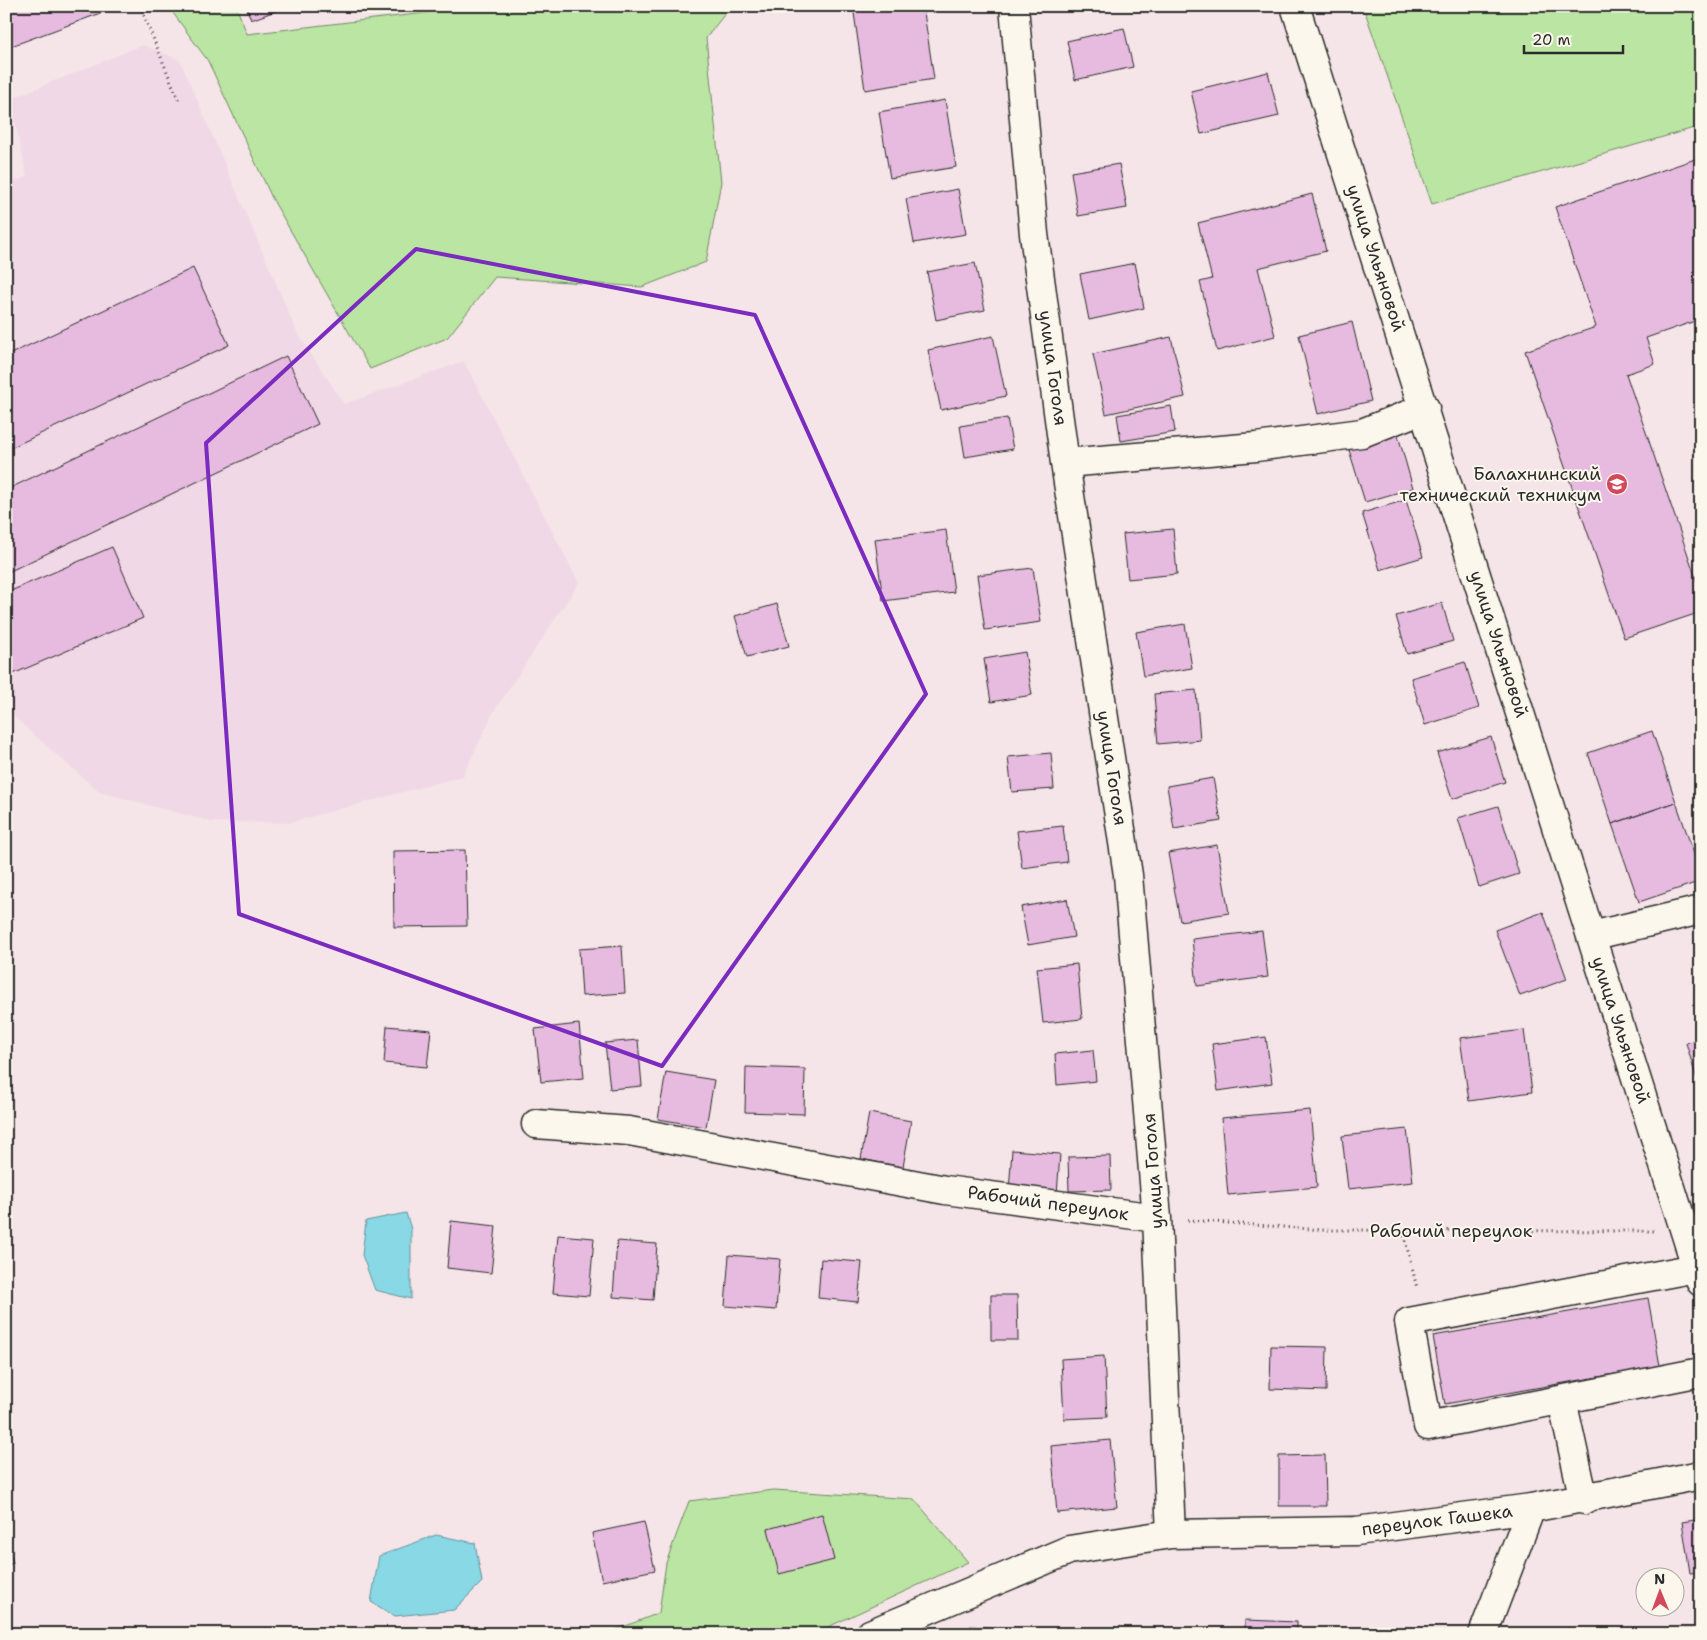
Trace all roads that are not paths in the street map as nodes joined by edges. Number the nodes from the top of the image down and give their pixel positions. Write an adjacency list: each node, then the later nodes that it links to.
1 (1014, 6): 4 (street, улица Гоголя)
2 (1296, 6): 3 (street, улица Ульяновой)
3 (1424, 408): 4 (street); 6 (street, улица Ульяновой)
4 (1065, 463): 8 (street, улица Гоголя)
5 (1701, 910): 6 (street)
6 (1591, 936): 9 (street, улица Ульяновой)
7 (536, 1124): 8 (street, Рабочий переулок)
8 (1157, 1218): 15 (street, улица Гоголя)
9 (1698, 1275): 11 (street)
10 (1701, 1372): 11 (street)
11 (1562, 1400): 13 (street)
12 (1701, 1475): 13 (street, переулок Гашека)
13 (1584, 1500): 14 (street, переулок Гашека)
14 (1531, 1508): 15 (street, переулок Гашека); 17 (street)
15 (1171, 1534): 16 (street, переулок Гашека)
16 (870, 1634)
17 (1483, 1634)

